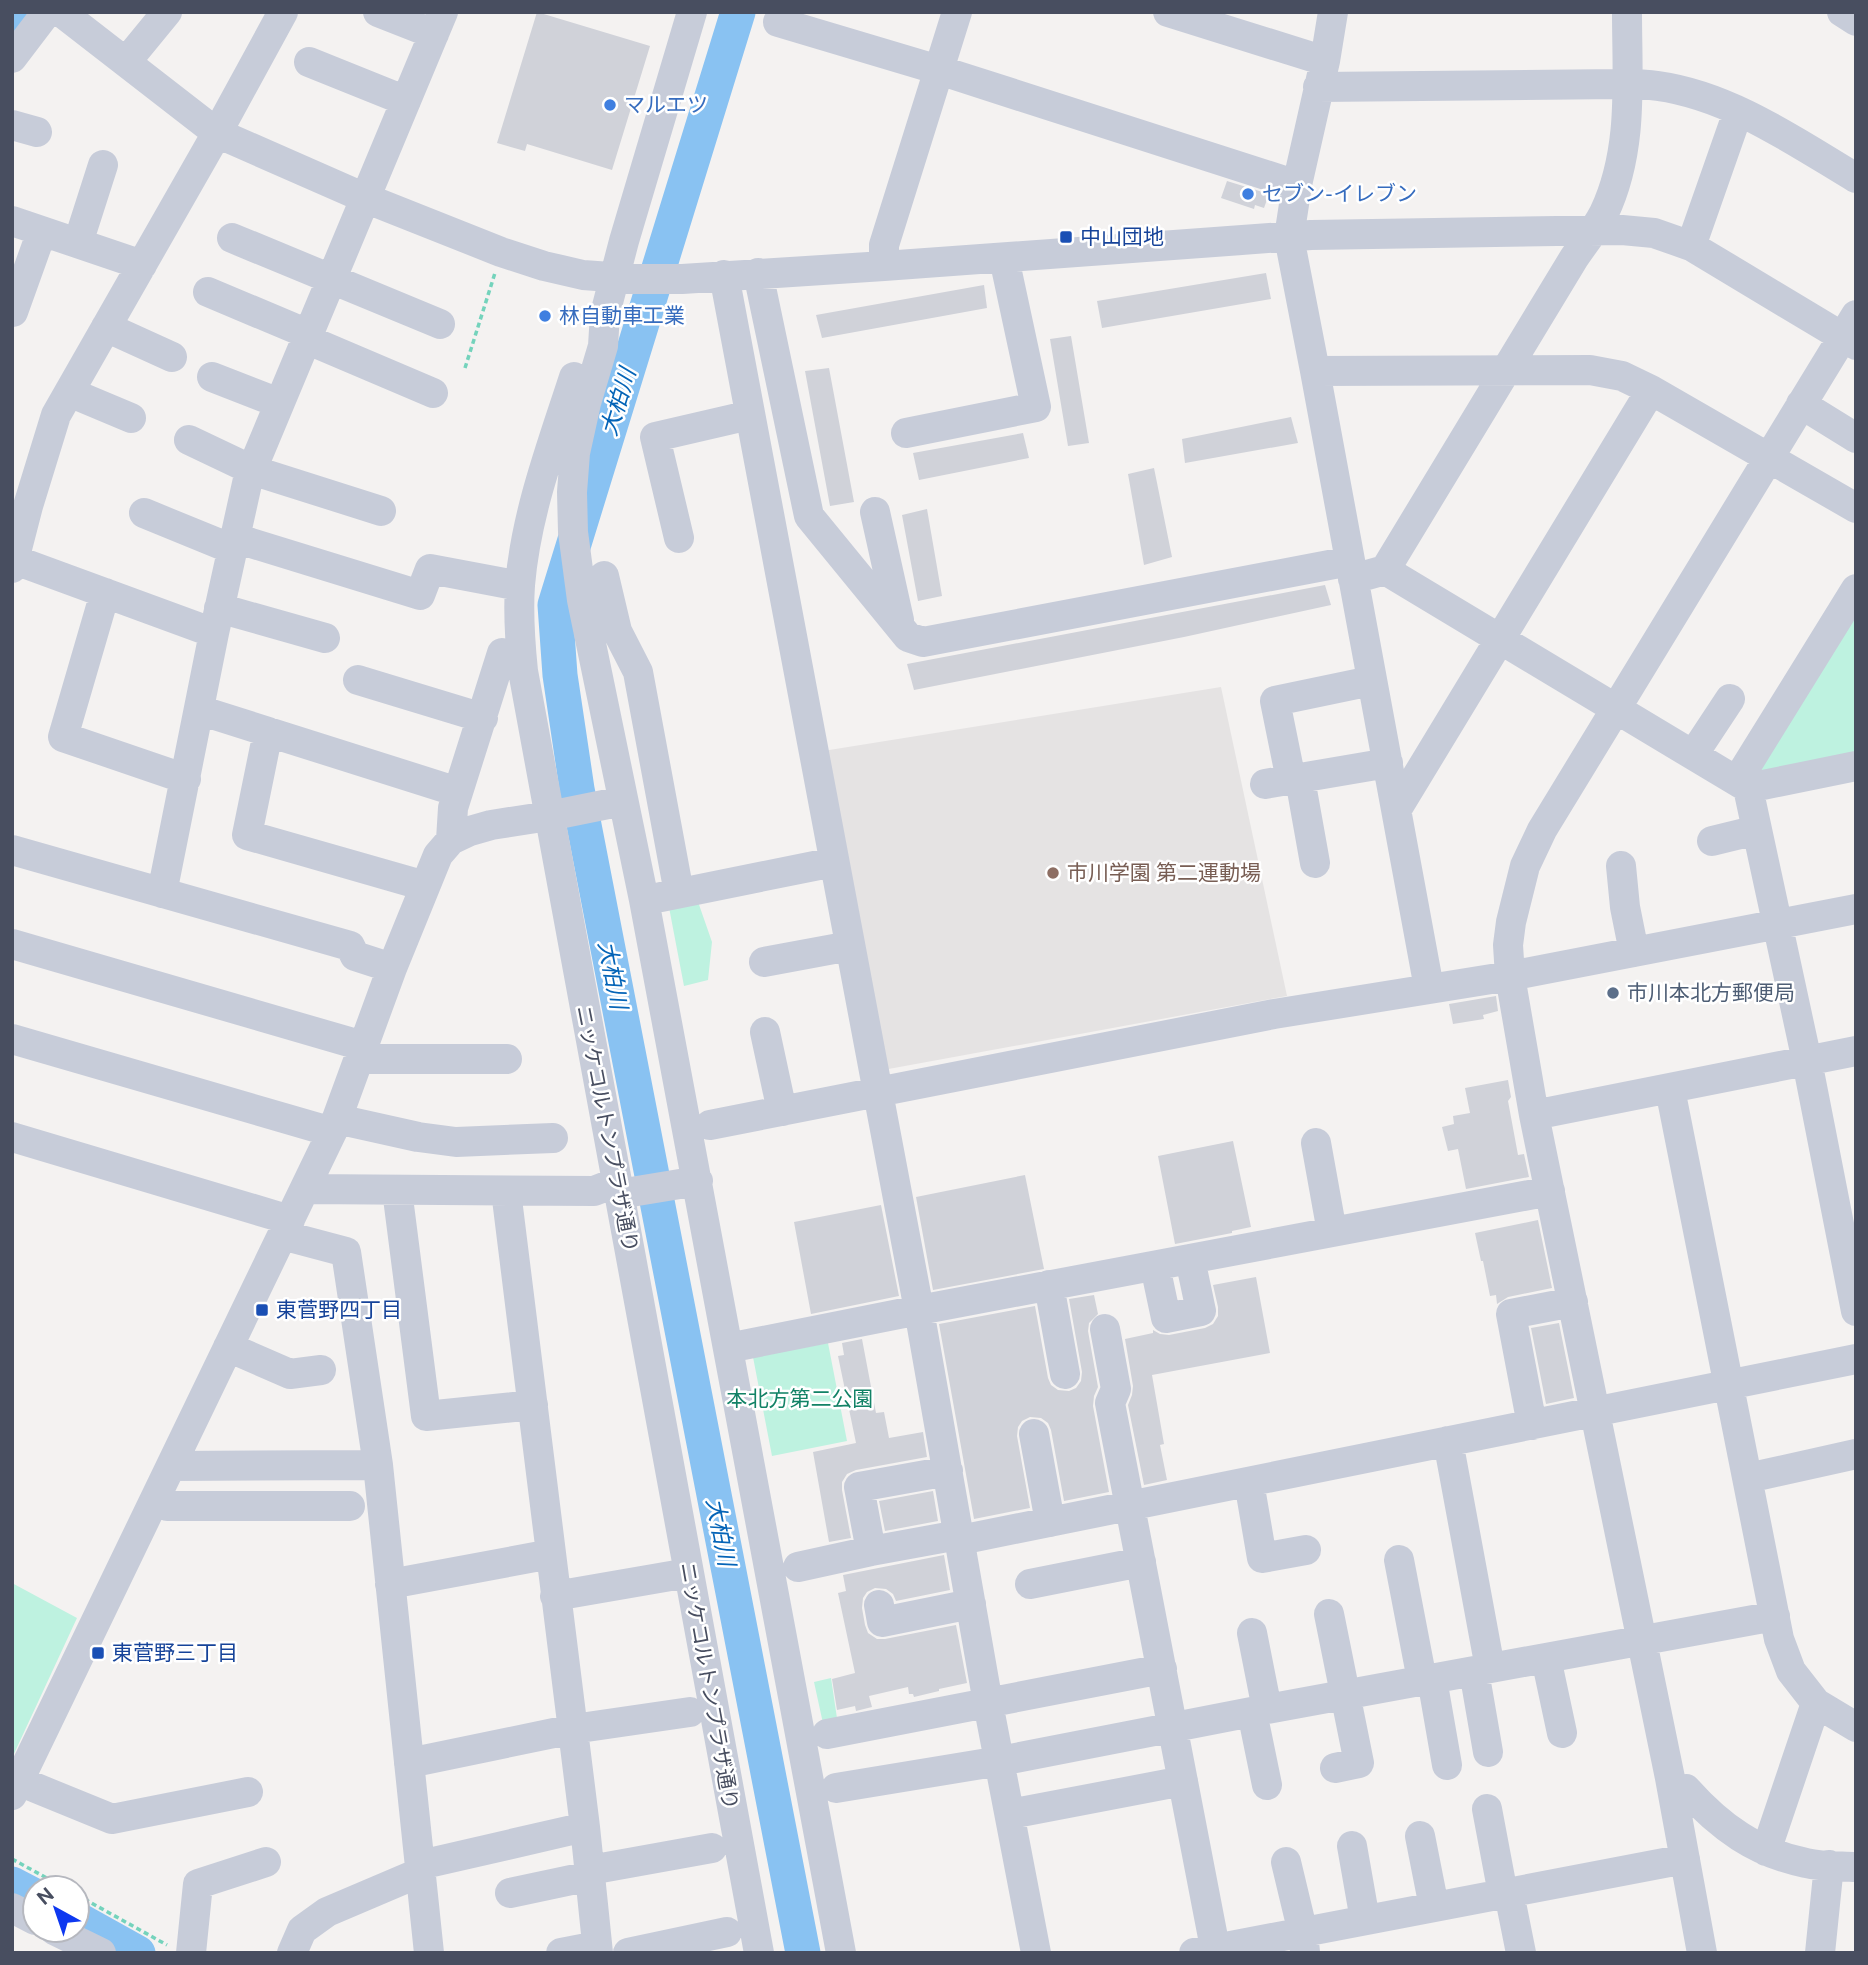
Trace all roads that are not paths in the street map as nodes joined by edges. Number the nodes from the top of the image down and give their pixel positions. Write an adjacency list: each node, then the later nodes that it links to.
1 (47, 12): 15 (street)
2 (61, 12): 16 (street)
3 (167, 12): 16 (street)
4 (283, 12): 23 (street)
5 (378, 12): 14 (street)
6 (692, 12): 40 (street, ニッケコルトンプラザ通り)
7 (957, 12): 18 (street)
8 (1168, 12): 19 (street)
9 (1333, 12): 19 (street)
10 (1627, 12): 20 (street)
11 (1842, 12): 12 (street)
12 (1856, 21)
13 (778, 22): 18 (street)
14 (438, 23): 21 (street)
15 (12, 58)
16 (126, 62): 23 (street)
17 (309, 62): 21 (street)
18 (939, 70): 26 (street); 37 (street)
19 (1321, 74): 20 (street); 26 (street)
20 (1627, 84): 22 (street); 29 (street)
21 (406, 102): 27 (street)
22 (1738, 112): 25 (street); 34 (street)
23 (217, 134): 27 (street); 36 (street)
24 (103, 165): 33 (street)
25 (1856, 178)
26 (1297, 185): 31 (street)
27 (365, 198): 40 (street); 41 (street)
28 (12, 221): 30 (street)
29 (1594, 229): 31 (street); 34 (street); 51 (street)
30 (42, 231): 33 (street); 43 (street)
31 (1289, 237): 35 (street); 50 (street)
32 (232, 238): 41 (street)
33 (78, 243): 36 (street)
34 (1690, 246): 47 (street)
35 (1004, 258): 37 (street); 60 (street)
36 (142, 265): 46 (street)
37 (884, 266): 38 (street)
38 (758, 273): 39 (street); 80 (street)
39 (724, 275): 40 (street); 58 (street)
40 (626, 279): 44 (street, ニッケコルトンプラザ通り)
41 (331, 280): 45 (street); 48 (street)
42 (208, 292): 48 (street)
43 (13, 312)
44 (605, 314): 76 (street, ニッケコルトンプラザ通り); 98 (street, ニッケコルトンプラザ通り)
45 (440, 324)
46 (106, 327): 49 (street); 54 (street)
47 (1851, 332): 57 (street)
48 (307, 336): 55 (street); 56 (street)
49 (172, 357)
50 (1315, 371): 51 (street); 73 (street)
51 (1507, 371): 53 (street); 74 (street)
52 (212, 377): 56 (street)
53 (1651, 390): 63 (street); 82 (street)
54 (69, 392): 59 (street); 65 (street)
55 (433, 393)
56 (279, 403): 64 (street)
57 (1801, 404): 61 (street); 63 (street)
58 (750, 415): 70 (street); 105 (street)
59 (131, 418)
60 (906, 433)
61 (1856, 438)
62 (189, 440): 64 (street)
63 (1770, 457): 66 (street); 87 (street)
64 (252, 470): 67 (street); 71 (street)
65 (20, 504): 72 (street)
66 (1856, 508)
67 (381, 511)
68 (875, 512): 80 (street)
69 (144, 513): 71 (street)
70 (679, 538)
71 (234, 543): 76 (street); 79 (street)
72 (13, 564): 78 (street)
73 (1352, 570): 74 (street); 80 (street); 85 (street)
74 (1385, 570): 82 (street)
75 (604, 576): 110 (street)
76 (520, 586): 100 (street, ニッケコルトンプラザ通り)
77 (1856, 589): 96 (street)
78 (104, 593): 79 (street); 94 (street)
79 (217, 620): 81 (street); 88 (street)
80 (901, 628)
81 (326, 638)
82 (1500, 639): 87 (street); 99 (street)
83 (502, 653): 89 (street)
84 (358, 680): 89 (street)
85 (1371, 681): 92 (street); 95 (street)
86 (1730, 699): 91 (street)
87 (1615, 708): 91 (street); 119 (street)
88 (199, 710): 90 (street); 94 (street)
89 (482, 718): 97 (street)
90 (268, 732): 97 (street); 108 (street)
91 (1693, 755): 96 (street)
92 (1388, 763): 95 (street); 99 (street)
93 (1856, 766): 96 (street)
94 (186, 779): 109 (street)
95 (1286, 781): 106 (street)
96 (1743, 785): 101 (street)
97 (458, 792): 102 (street)
98 (617, 802): 100 (street); 111 (street, ニッケコルトンプラザ通り)
99 (1397, 808): 120 (street)
100 (557, 815): 102 (street); 137 (street, ニッケコルトンプラザ通り)
101 (1757, 830): 103 (street); 113 (street)
102 (451, 840): 108 (street)
103 (1712, 841)
104 (12, 850): 109 (street)
105 (834, 862): 110 (street); 115 (street)
106 (1315, 863)
107 (1621, 866): 116 (street)
108 (425, 886): 118 (street)
109 (162, 893): 118 (street)
110 (679, 893): 111 (street)
111 (644, 900): 136 (street, ニッケコルトンプラザ通り)
112 (1856, 909): 113 (street)
113 (1777, 925): 116 (street); 126 (street)
114 (12, 944): 124 (street)
115 (850, 946): 117 (street); 128 (street)
116 (1634, 952): 119 (street)
117 (764, 962)
118 (392, 968): 124 (street)
119 (1510, 976): 120 (street); 130 (street)
120 (1429, 988): 128 (street)
121 (765, 1032): 129 (street)
122 (12, 1039): 132 (street)
123 (1856, 1051): 126 (street)
124 (361, 1053): 125 (street); 132 (street)
125 (506, 1059)
126 (1807, 1061): 127 (street); 149 (street)
127 (1670, 1089): 130 (street); 156 (street)
128 (877, 1092): 129 (street); 148 (street)
129 (782, 1111): 131 (street)
130 (1534, 1115): 141 (street)
131 (710, 1125)
132 (334, 1126): 134 (street); 138 (street)
133 (12, 1138): 142 (street)
134 (553, 1138)
135 (1316, 1143): 143 (street)
136 (698, 1181): 137 (street); 152 (street, ニッケコルトンプラザ通り)
137 (618, 1188): 140 (street); 179 (street, ニッケコルトンプラザ通り)
138 (305, 1189): 139 (street); 142 (street)
139 (397, 1190): 140 (street); 157 (street)
140 (506, 1191): 157 (street)
141 (1550, 1191): 143 (street); 147 (street)
142 (286, 1227): 151 (street); 163 (street)
143 (1332, 1232): 144 (street)
144 (1191, 1259): 145 (street); 145 (street)
145 (1155, 1266): 146 (street)
146 (1049, 1286): 148 (street); 155 (street)
147 (1573, 1302): 158 (street); 159 (street)
148 (919, 1310): 152 (street); 165 (street)
149 (1856, 1311)
150 (1105, 1329): 170 (street)
151 (228, 1347): 154 (street); 164 (street)
152 (728, 1348): 243 (street, ニッケコルトンプラザ通り)
153 (1856, 1359): 156 (street)
154 (321, 1370)
155 (1066, 1374)
156 (1730, 1385): 158 (street); 166 (street)
157 (533, 1405): 175 (street)
158 (1596, 1412): 159 (street); 188 (street)
159 (1532, 1425): 161 (street)
160 (1034, 1434): 171 (street)
161 (1448, 1441): 167 (street); 191 (street)
162 (1856, 1454): 166 (street)
163 (377, 1465): 164 (street); 180 (street)
164 (171, 1466): 168 (street)
165 (948, 1471): 172 (street); 174 (street)
166 (1748, 1478): 186 (street)
167 (1249, 1482): 170 (street); 173 (street)
168 (158, 1493): 169 (street); 210 (street)
169 (349, 1506)
170 (1130, 1507): 171 (street); 177 (street)
171 (1050, 1522): 172 (street)
172 (960, 1540): 174 (street); 184 (street)
173 (1306, 1550)
174 (871, 1551): 178 (street)
175 (551, 1553): 180 (street); 182 (street)
176 (1399, 1560): 192 (street)
177 (1141, 1562): 181 (street); 190 (street)
178 (798, 1567)
179 (688, 1573): 182 (street); 242 (street, ニッケコルトンプラザ通り)
180 (390, 1584): 205 (street)
181 (1030, 1584)
182 (555, 1596): 200 (street)
183 (879, 1605): 184 (street)
184 (971, 1605): 194 (street)
185 (1329, 1614): 193 (street)
186 (1775, 1616): 188 (street); 195 (street)
187 (1252, 1633): 196 (street)
188 (1642, 1640): 189 (street); 213 (street)
189 (1546, 1658): 191 (street); 201 (street)
190 (1162, 1670): 194 (street); 198 (street)
191 (1482, 1670): 192 (street); 203 (street)
192 (1427, 1680): 193 (street); 206 (street)
193 (1345, 1696): 196 (street); 207 (street)
194 (989, 1703): 202 (street); 204 (street)
195 (1816, 1703): 199 (street); 220 (street)
196 (1260, 1711): 198 (street); 209 (street)
197 (690, 1712): 200 (street)
198 (1173, 1727): 204 (street); 208 (street)
199 (1856, 1727)
200 (573, 1729): 205 (street); 216 (street)
201 (1562, 1733)
202 (827, 1734)
203 (1488, 1752)
204 (1000, 1761): 211 (street); 215 (street)
205 (409, 1763): 225 (street)
206 (1447, 1765)
207 (1335, 1768)
208 (1183, 1781): 215 (street); 236 (street)
209 (1267, 1785)
210 (16, 1788): 212 (street)
211 (836, 1788)
212 (248, 1791)
213 (1673, 1791): 220 (street); 221 (street)
214 (1487, 1809): 228 (street)
215 (1010, 1814): 244 (street)
216 (585, 1827): 225 (street); 226 (street)
217 (1420, 1836): 229 (street)
218 (1352, 1846): 230 (street)
219 (712, 1848): 226 (street)
220 (1766, 1851): 224 (street)
221 (1685, 1859): 228 (street); 246 (street)
222 (266, 1861): 234 (street)
223 (1286, 1862): 232 (street)
224 (1842, 1866): 247 (street)
225 (420, 1869): 238 (street); 239 (street)
226 (590, 1873): 227 (street); 235 (street)
227 (510, 1893)
228 (1506, 1893): 229 (street); 245 (street)
229 (1434, 1907): 230 (street)
230 (1365, 1920): 232 (street)
231 (727, 1932): 241 (street)
232 (1304, 1943): 236 (street)
233 (77, 1944): 237 (street)
234 (180, 1950)
235 (597, 1950): 240 (street)
236 (1208, 1951)
237 (100, 1953)
238 (292, 1953)
239 (429, 1953)
240 (561, 1953)
241 (628, 1953)
242 (758, 1953)
243 (841, 1953)
244 (1036, 1953)
245 (1521, 1953)
246 (1703, 1953)
247 (1820, 1953)

